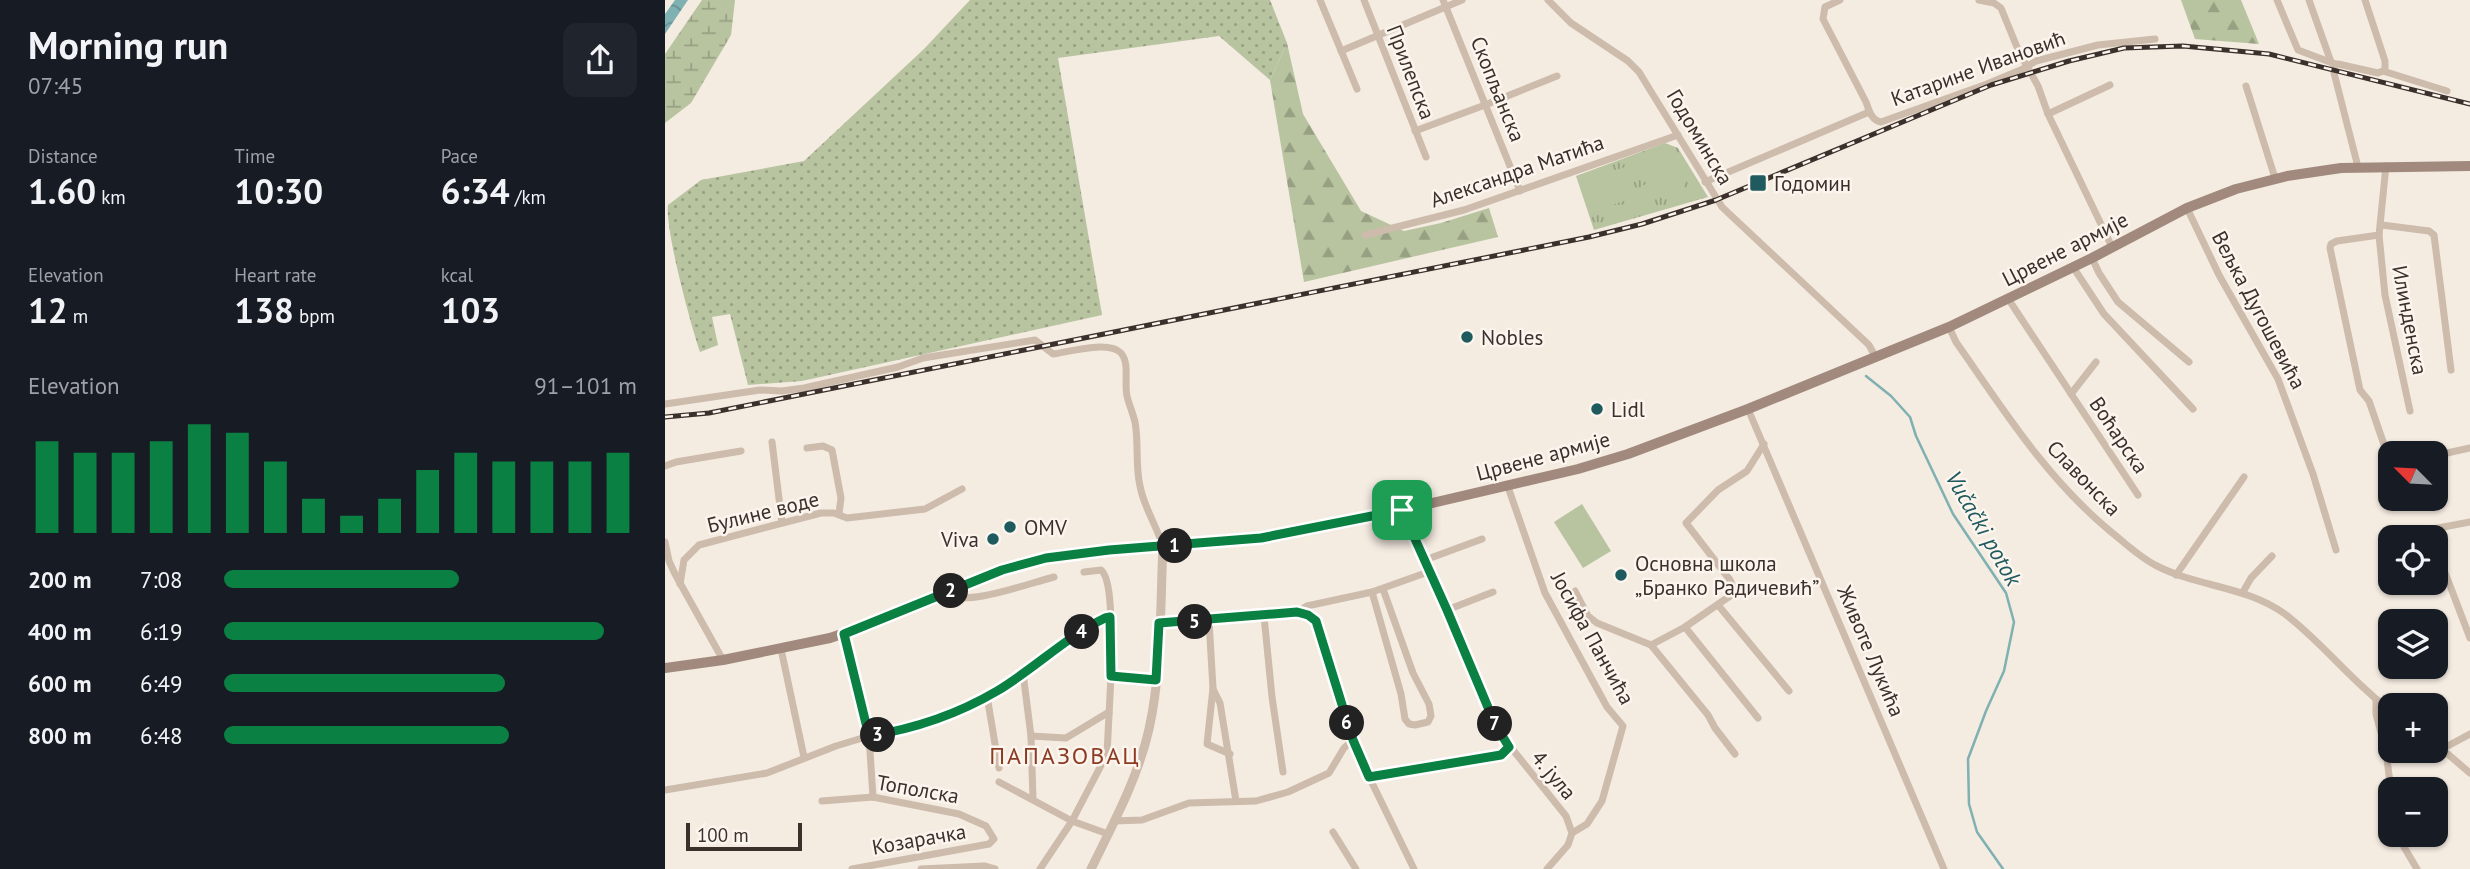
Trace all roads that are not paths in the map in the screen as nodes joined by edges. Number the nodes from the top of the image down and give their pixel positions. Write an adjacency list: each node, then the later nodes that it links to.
1 (1320, 0): 13 (street)
2 (1364, 0): 11 (street, Прилепска)
3 (1462, 0): 10 (street)
4 (1548, 0): 26 (street, Годоминска)
5 (1840, 0): 23 (street)
6 (1979, 0): 15 (street)
7 (2277, 0): 14 (street)
8 (2309, 0): 14 (street)
9 (2365, 0): 16 (street)
10 (1445, 3): 11 (street); 22 (street, Скопљанска)
11 (1378, 36): 13 (street); 25 (street, Прилепска)
12 (2155, 39): 15 (street, Катарине Ивановић)
13 (1341, 51): 20 (street)
14 (2333, 63): 16 (street); 30 (street)
15 (2026, 66): 23 (street, Катарине Ивановић); 24 (street)
16 (2383, 71): 21 (street)
17 (1557, 76): 22 (street)
18 (2111, 85): 24 (street)
19 (2246, 86): 31 (street)
20 (1357, 89)
21 (2447, 91)
22 (1485, 105): 25 (street); 33 (street, Скопљанска)
23 (1869, 112): 32 (street, Катарине Ивановић)
24 (2047, 114): 38 (street)
25 (1415, 131): 27 (street, Прилепска)
26 (1678, 135): 32 (street, Годоминска); 33 (street, Александра Матића)
27 (1426, 157)
28 (2386, 166): 29 (main road, Црвене армије); 30 (main road, Црвене армије); 35 (street)
29 (2470, 166)
30 (2358, 167): 31 (main road, Црвене армије)
31 (2275, 178): 34 (main road, Црвене армије)
32 (1705, 182): 43 (street, Годоминска)
33 (1520, 191): 36 (street, Александра Матића)
34 (2187, 208): 38 (main road, Црвене армије); 72 (street, Вељка Дугошевића)
35 (2382, 225): 37 (street); 46 (street)
36 (1365, 235)
37 (2379, 235): 51 (street, Илинденска); 52 (street)
38 (2112, 247): 39 (main road, Црвене армије)
39 (2092, 258): 40 (main road, Црвене армије); 45 (street)
40 (2073, 267): 41 (main road, Црвене армије); 50 (street)
41 (2009, 300): 42 (main road, Црвене армије); 47 (street, Воћарска)
42 (1949, 327): 43 (main road, Црвене армије); 78 (street, Славонска)
43 (1876, 358): 49 (main road, Црвене армије)
44 (2097, 362): 47 (street, Воћарска)
45 (2189, 362)
46 (2451, 370)
47 (2071, 394): 63 (street, Воћарска)
48 (665, 404): 71 (street)
49 (1748, 409): 54 (street, Животе Лукића); 61 (main road, Црвене армије)
50 (2193, 409)
51 (2410, 411)
52 (2383, 441)
53 (772, 442): 67 (street)
54 (1764, 444): 89 (street); 149 (street, Животе Лукића)
55 (807, 448): 65 (street, Булине воде)
56 (2470, 448): 58 (street)
57 (741, 451): 59 (street)
58 (2448, 453)
59 (665, 466)
60 (2244, 477): 78 (street)
61 (1508, 487): 64 (main road, Црвене армије); 137 (street, Јосифа Панчића)
62 (962, 489): 65 (street, Булине воде)
63 (2138, 495)
64 (1402, 510): 71 (main road, Црвене армије); 75 (street, 4. јула)
65 (839, 514): 67 (street, Булине воде)
66 (2470, 522): 68 (street)
67 (782, 523): 81 (street, Булине воде)
68 (2448, 526)
69 (1482, 539): 75 (street)
70 (665, 542): 73 (street)
71 (1163, 547): 87 (main road, Црвене армије); 96 (street)
72 (2336, 550)
73 (666, 555): 81 (street)
74 (2272, 556): 86 (street)
75 (1425, 560): 76 (street, 4. јула)
76 (1430, 571): 82 (street); 90 (street, 4. јула)
77 (1084, 572): 93 (street)
78 (2176, 575): 86 (street, Славонска)
79 (1054, 577): 87 (street, Црвене армије)
80 (2448, 581): 99 (street)
81 (680, 584): 102 (street)
82 (1383, 589): 84 (street); 84 (street)
83 (1575, 591): 100 (street)
84 (1372, 592): 88 (street)
85 (1493, 592): 90 (street)
86 (2243, 592): 110 (street, Славонска)
87 (943, 594): 98 (main road, Црвене армије)
88 (1315, 604): 91 (street); 94 (street)
89 (1718, 605): 97 (street); 108 (street)
90 (1447, 610): 118 (street, 4. јула)
91 (1297, 612): 92 (street); 94 (street)
92 (1264, 616): 95 (street); 124 (street)
93 (1110, 617): 104 (street); 105 (street)
94 (1311, 617): 116 (street)
95 (1209, 621): 96 (street); 107 (street)
96 (1159, 623): 106 (street)
97 (1685, 627): 100 (street); 112 (street)
98 (844, 634): 101 (main road, Црвене армије); 114 (street)
99 (2470, 639)
100 (1651, 645): 120 (street)
101 (781, 649): 102 (main road, Црвене армије); 122 (street)
102 (723, 660): 103 (main road, Црвене армије)
103 (665, 668)
104 (1023, 673): 109 (street); 115 (street)
105 (1111, 676): 106 (street); 111 (street)
106 (1156, 680): 135 (street)
107 (1213, 688): 119 (street); 119 (street)
108 (1789, 691)
109 (987, 696): 114 (street); 123 (street)
110 (2376, 700): 127 (street)
111 (1109, 712): 115 (street); 134 (street)
112 (1758, 718)
113 (2470, 734): 117 (street)
114 (869, 736): 122 (street); 130 (street)
115 (1031, 736): 131 (street)
116 (1353, 740): 126 (street); 133 (street)
117 (2448, 743)
118 (1509, 747): 126 (street); 137 (street, 4. јула)
119 (1230, 754): 133 (street)
120 (1735, 754)
121 (2448, 755): 125 (street)
122 (804, 757): 129 (street)
123 (999, 768)
124 (1283, 772)
125 (2470, 774)
126 (1369, 777): 147 (street)
127 (2389, 777)
128 (999, 782): 131 (street)
129 (665, 790)
130 (873, 797): 132 (street, Тополска); 139 (street, Тополска)
131 (1033, 799): 134 (street)
132 (823, 801)
133 (1236, 802): 135 (street)
134 (1072, 821): 138 (street); 144 (street)
135 (1114, 821): 138 (street)
136 (1333, 832): 146 (street)
137 (1572, 833): 148 (street, Јосифа Панчића)
138 (1108, 834): 145 (street)
139 (992, 842): 141 (street, Козарачка)
140 (2404, 847): 150 (street)
141 (859, 868)
142 (921, 869): 143 (street)
143 (995, 869)
144 (1040, 869)
145 (1091, 869)
146 (1356, 869)
147 (1414, 869)
148 (1547, 869)
149 (1944, 869)
150 (2417, 869)

